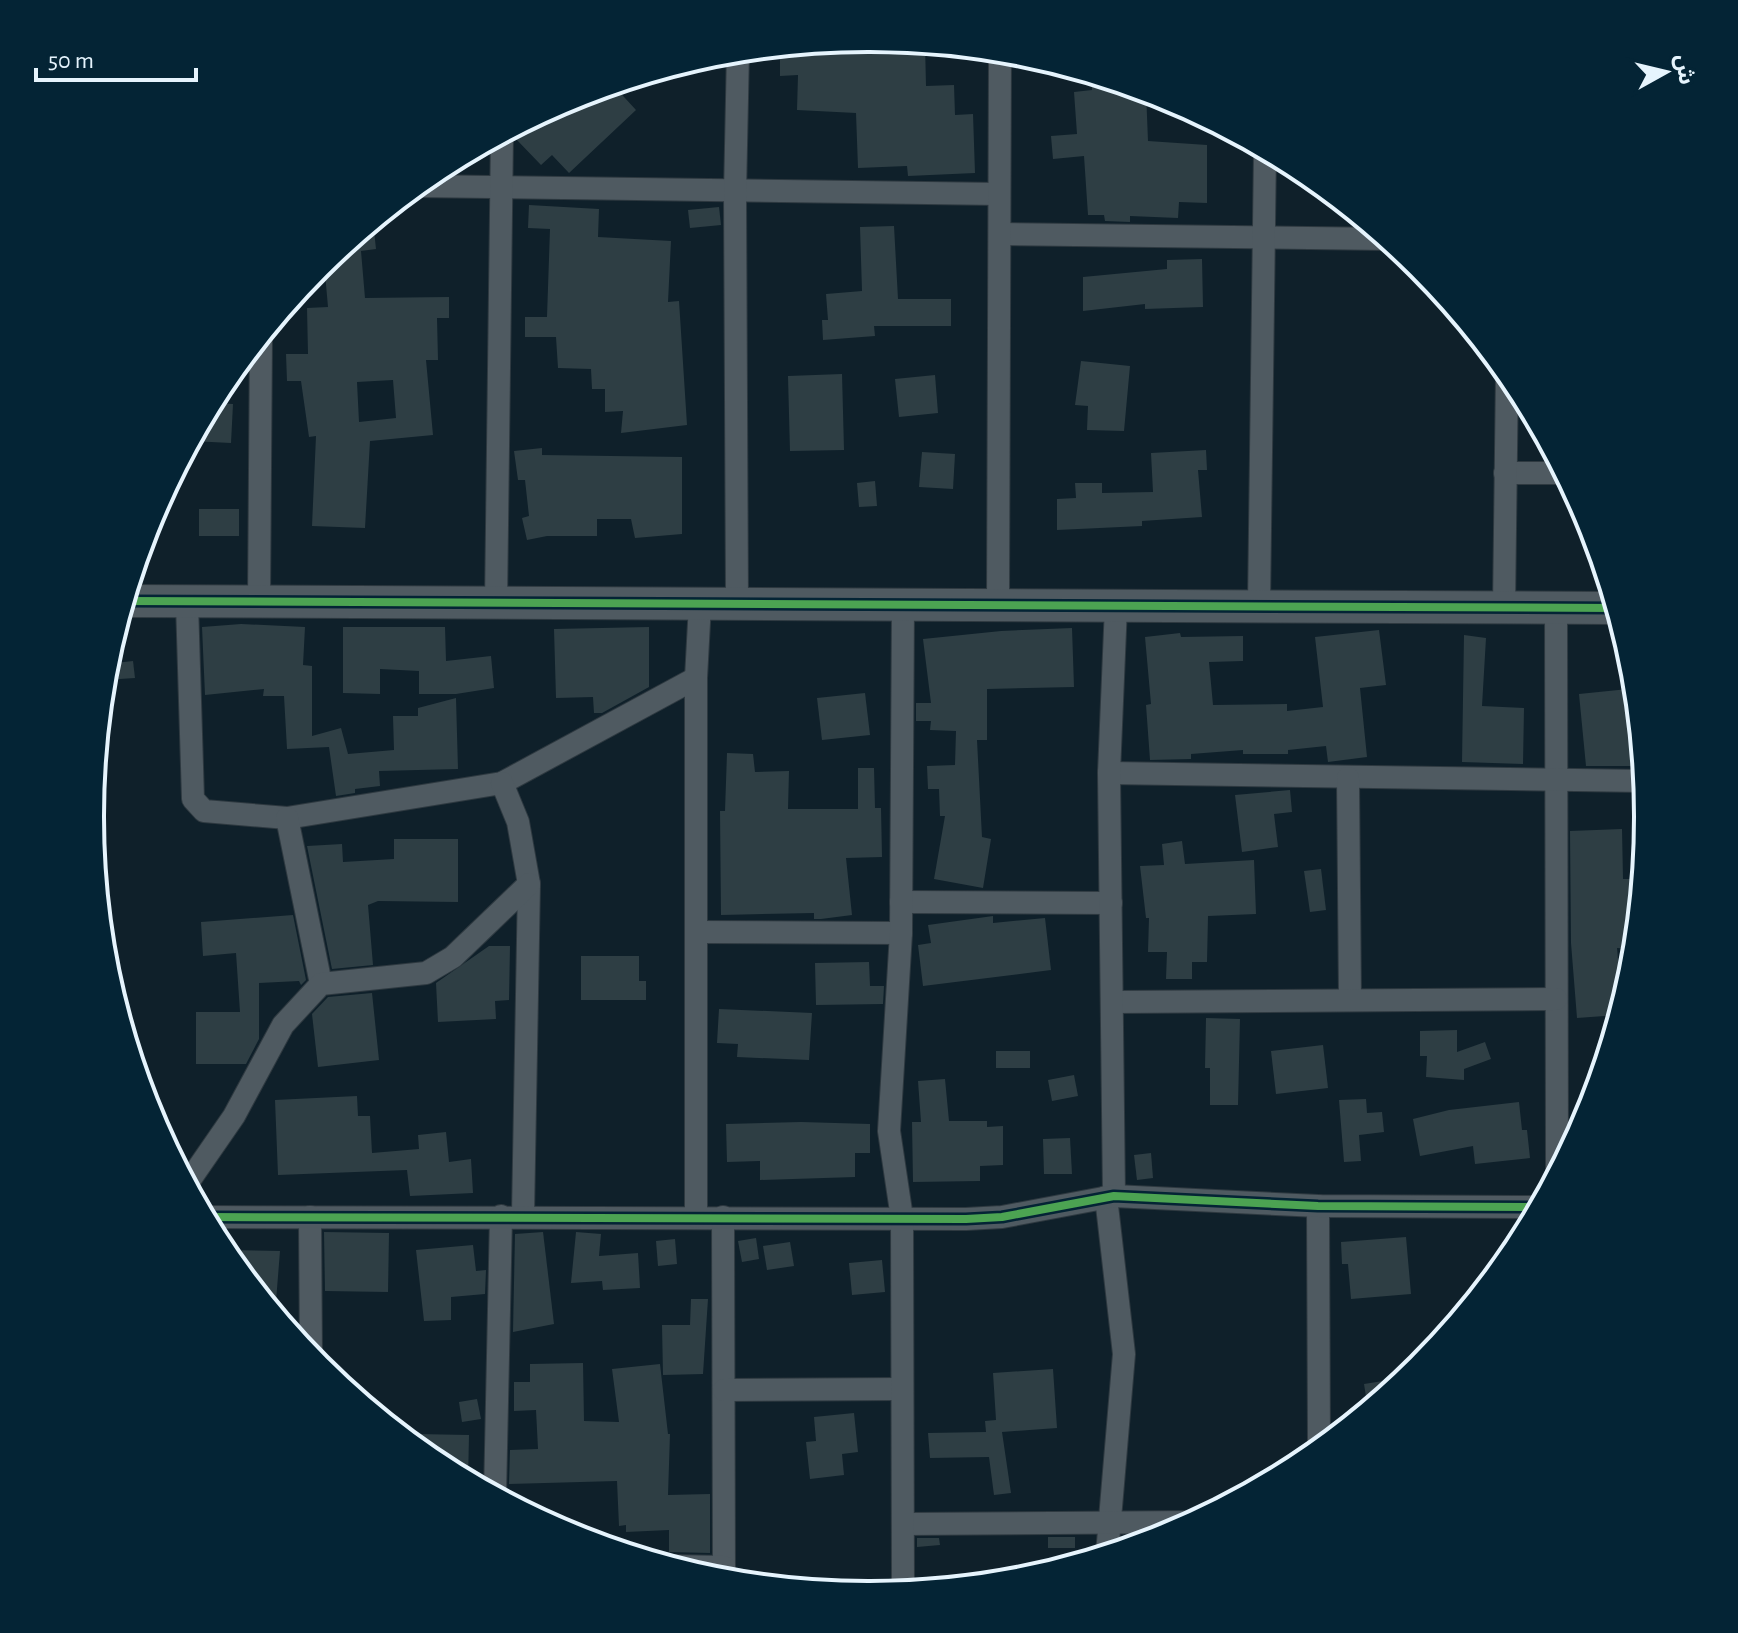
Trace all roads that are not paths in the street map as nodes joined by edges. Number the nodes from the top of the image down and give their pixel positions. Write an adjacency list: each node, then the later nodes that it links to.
1 (738, 64): 7 (street)
2 (1000, 64): 8 (street)
3 (502, 146): 6 (street)
4 (1265, 163): 11 (street)
5 (437, 186): 6 (street)
6 (502, 187): 7 (street); 19 (street)
7 (735, 193): 8 (street); 22 (street)
8 (999, 194): 9 (street)
9 (1000, 234): 11 (street); 24 (street)
10 (1370, 239): 11 (street)
11 (1263, 240): 23 (street)
12 (261, 353): 18 (street)
13 (1507, 395): 14 (street)
14 (1505, 473): 15 (street); 26 (street)
15 (1552, 473)
16 (136, 601): 17 (street)
17 (187, 603): 18 (street); 35 (street)
18 (259, 603): 19 (street)
19 (496, 604): 20 (street)
20 (700, 604): 22 (street); 29 (street)
21 (903, 604): 22 (street); 24 (street); 37 (street)
22 (737, 605)
23 (1259, 605): 25 (street); 26 (street)
24 (998, 606): 25 (street)
25 (1116, 606): 30 (street)
26 (1504, 608): 27 (street)
27 (1556, 608): 28 (street); 32 (street)
28 (1604, 608)
29 (696, 678): 34 (street); 39 (street)
30 (1109, 773): 31 (street); 38 (street)
31 (1348, 778): 32 (street); 43 (street)
32 (1556, 780): 33 (street); 42 (street)
33 (1633, 781)
34 (502, 783): 35 (street); 36 (street)
35 (287, 818): 41 (street)
36 (529, 884): 41 (street); 50 (street)
37 (901, 902): 38 (street); 40 (street)
38 (1111, 903): 44 (street)
39 (697, 932): 40 (street); 53 (street)
40 (901, 933): 55 (street)
41 (321, 984): 46 (street)
42 (1556, 999): 43 (street); 45 (street)
43 (1350, 1000): 44 (street)
44 (1112, 1002): 47 (street)
45 (1557, 1151)
46 (194, 1174)
47 (1110, 1196): 48 (street); 55 (street); 61 (street)
48 (1318, 1206): 49 (street); 59 (street)
49 (1523, 1213)
50 (512, 1216): 52 (street); 53 (street); 60 (street)
51 (218, 1217): 52 (street)
52 (310, 1217): 56 (street)
53 (696, 1217): 54 (street)
54 (723, 1217): 55 (street); 58 (street)
55 (902, 1218): 57 (street)
56 (311, 1339)
57 (902, 1389): 58 (street); 63 (street)
58 (724, 1390): 65 (street)
59 (1319, 1434)
60 (496, 1484)
61 (1107, 1522): 62 (street); 63 (street); 64 (street)
62 (1164, 1522)
63 (904, 1524): 66 (street)
64 (1107, 1542)
65 (724, 1567)
66 (903, 1580)

